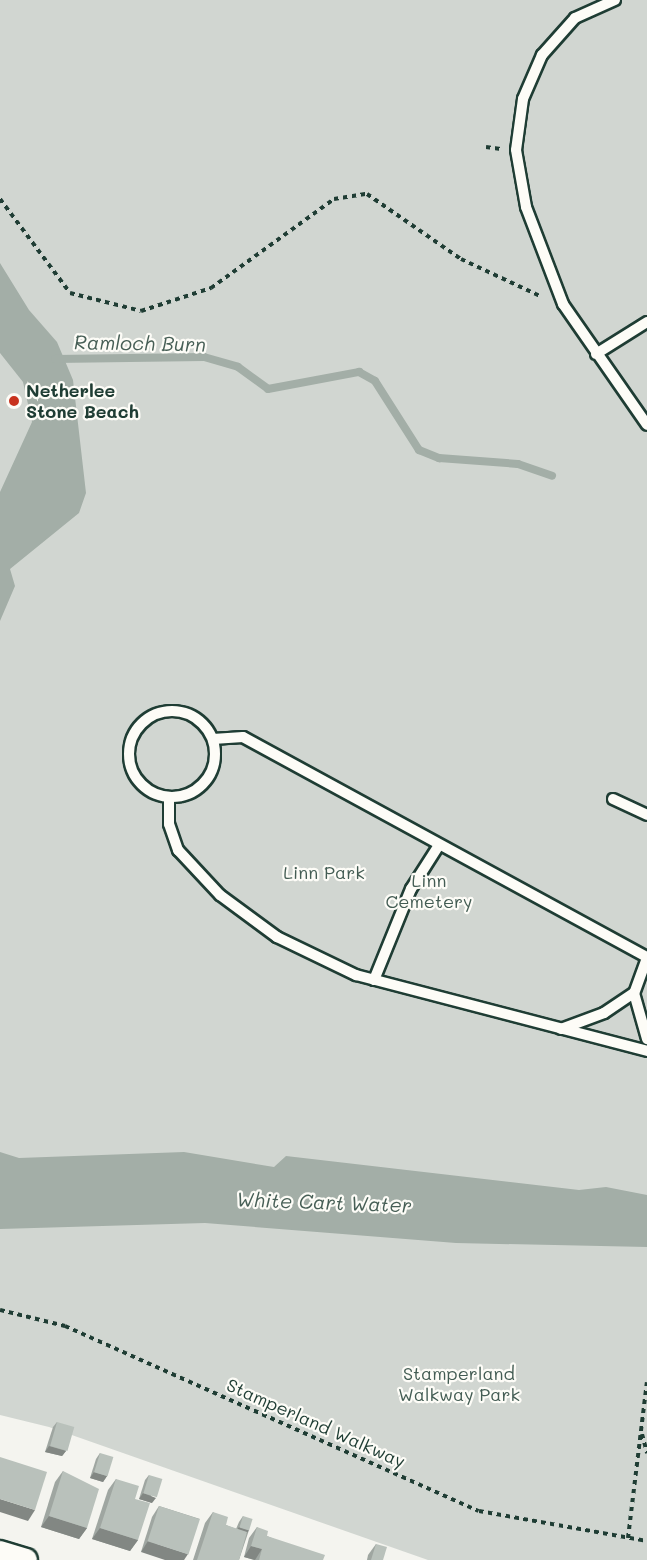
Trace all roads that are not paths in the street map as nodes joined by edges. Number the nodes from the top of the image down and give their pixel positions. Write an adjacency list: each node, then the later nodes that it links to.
1 (615, 0): 3 (lane)
2 (647, 322): 3 (lane)
3 (596, 354): 4 (lane)
4 (647, 425)
5 (213, 739): 6 (lane); 6 (lane); 9 (lane)
6 (169, 798): 11 (lane)
7 (613, 799): 8 (lane)
8 (647, 815)
9 (439, 845): 10 (lane); 11 (lane)
10 (647, 958): 12 (lane)
11 (374, 980): 13 (lane)
12 (634, 993): 13 (lane); 14 (lane)
13 (561, 1029): 15 (lane)
14 (647, 1039)
15 (647, 1051)
16 (0, 1552): 17 (street)
17 (26, 1560)

